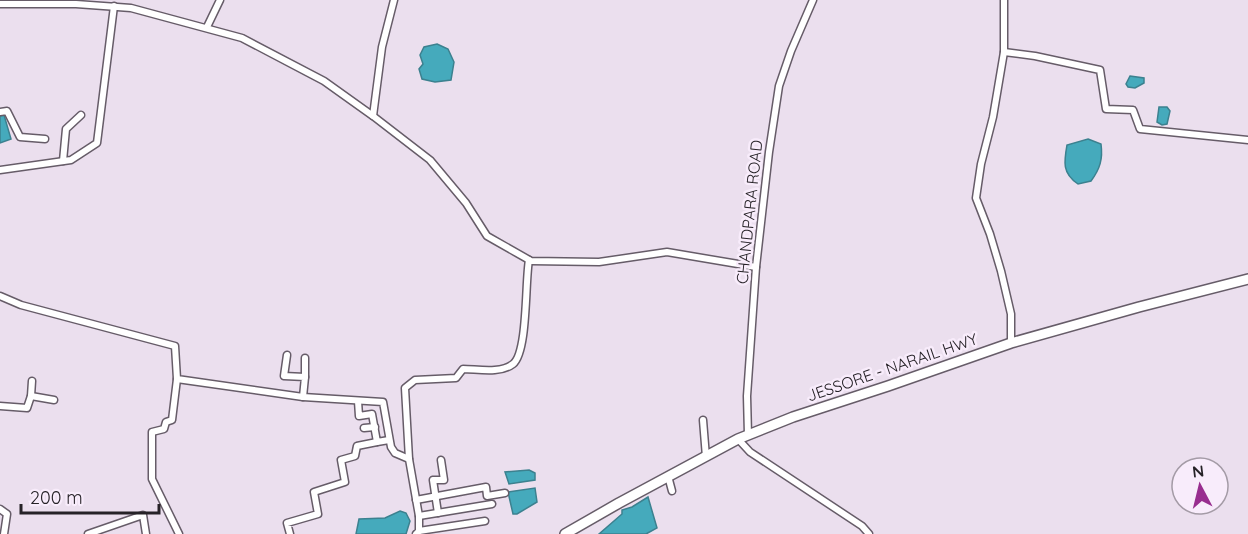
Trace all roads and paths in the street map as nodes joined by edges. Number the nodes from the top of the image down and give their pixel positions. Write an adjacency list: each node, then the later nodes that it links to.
1 (220, 0): 7 (street)
2 (394, 0): 11 (street)
3 (813, 0): 18 (street, CHANDPARA ROAD)
4 (1004, 0): 8 (street)
5 (0, 4): 6 (street)
6 (114, 6): 7 (street); 14 (street)
7 (207, 27): 11 (street)
8 (1004, 52): 13 (street); 21 (street)
9 (0, 112): 12 (street)
10 (81, 115): 14 (street)
11 (373, 116): 17 (street)
12 (45, 139)
13 (1248, 140)
14 (63, 161): 16 (street)
15 (0, 162): 16 (street)
16 (2, 170)
17 (530, 260): 18 (street); 40 (street)
18 (756, 267): 35 (street, CHANDPARA ROAD)
19 (1248, 279): 21 (highway, JESSORE - NARAIL HWY)
20 (0, 296): 25 (street)
21 (1011, 343): 35 (highway, JESSORE - NARAIL HWY)
22 (287, 355): 24 (street)
23 (305, 358): 24 (street)
24 (305, 377): 28 (street)
25 (177, 379): 28 (street); 58 (street)
26 (32, 381): 27 (street)
27 (31, 396): 29 (street); 31 (street)
28 (303, 397): 40 (street)
29 (54, 400)
30 (358, 401): 34 (street)
31 (0, 406)
32 (703, 420): 39 (street)
33 (364, 428): 34 (street)
34 (375, 428): 38 (street)
35 (748, 435): 37 (highway, JESSORE - NARAIL HWY)
36 (389, 440): 38 (street)
37 (738, 440): 39 (highway, JESSORE - NARAIL HWY); 61 (street)
38 (377, 442): 59 (street)
39 (706, 457): 42 (highway, JESSORE - NARAIL HWY)
40 (408, 459): 48 (street)
41 (441, 460): 43 (street)
42 (668, 476): 44 (street); 60 (highway, JESSORE - NARAIL HWY)
43 (444, 480): 46 (street); 47 (street)
44 (672, 491)
45 (505, 493): 46 (street)
46 (446, 494): 47 (street)
47 (435, 496): 48 (street); 51 (street)
48 (416, 500): 52 (street)
49 (492, 504): 51 (street)
50 (0, 509): 55 (street)
51 (438, 513): 52 (street)
52 (419, 516): 54 (street)
53 (485, 521): 54 (street)
54 (418, 532)
55 (4, 534)
56 (88, 534): 57 (street)
57 (146, 534)
58 (179, 534)
59 (290, 534)
60 (566, 534)
61 (869, 534)

